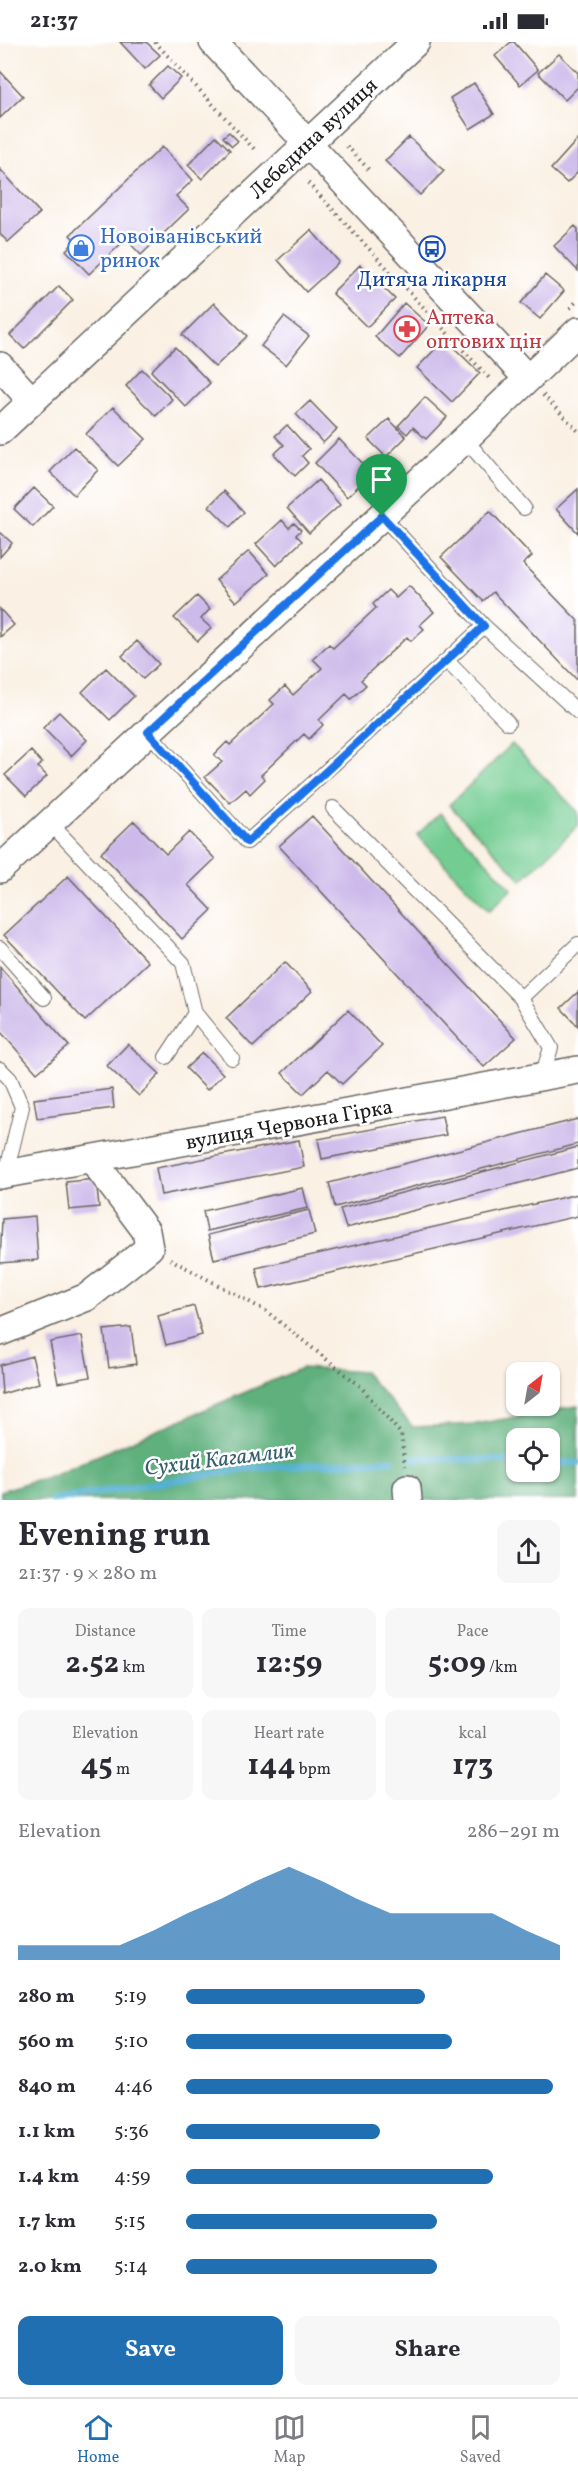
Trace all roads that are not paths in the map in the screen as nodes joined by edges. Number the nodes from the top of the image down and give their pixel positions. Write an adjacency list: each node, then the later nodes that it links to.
1 (213, 42): 3 (street)
2 (416, 42): 3 (street, Лебедина вулиця)
3 (308, 142): 6 (street); 7 (street, Лебедина вулиця)
4 (578, 331): 6 (street)
5 (0, 366): 7 (street)
6 (527, 378): 9 (street)
7 (32, 401): 8 (street, Лебедина вулиця)
8 (0, 430)
9 (465, 439): 10 (lane); 11 (street)
10 (524, 508)
11 (382, 516): 12 (lane); 16 (street)
12 (484, 626): 13 (lane); 14 (lane)
13 (447, 661): 15 (lane); 16 (lane)
14 (578, 712)
15 (508, 723)
16 (148, 732): 18 (street)
17 (333, 808): 23 (lane)
18 (50, 823): 19 (street); 24 (lane)
19 (0, 869)
20 (578, 944): 23 (lane)
21 (0, 948): 22 (lane)
22 (44, 998)
23 (521, 998): 29 (lane)
24 (195, 1013): 25 (lane); 26 (lane)
25 (166, 1057)
26 (232, 1058)
27 (0, 1069): 31 (lane)
28 (578, 1070): 29 (street, вулиця Червона Гірка)
29 (542, 1078): 30 (street, вулиця Червона Гірка)
30 (92, 1159): 31 (street, вулиця Червона Гірка); 32 (street)
31 (3, 1174)
32 (0, 1332)

